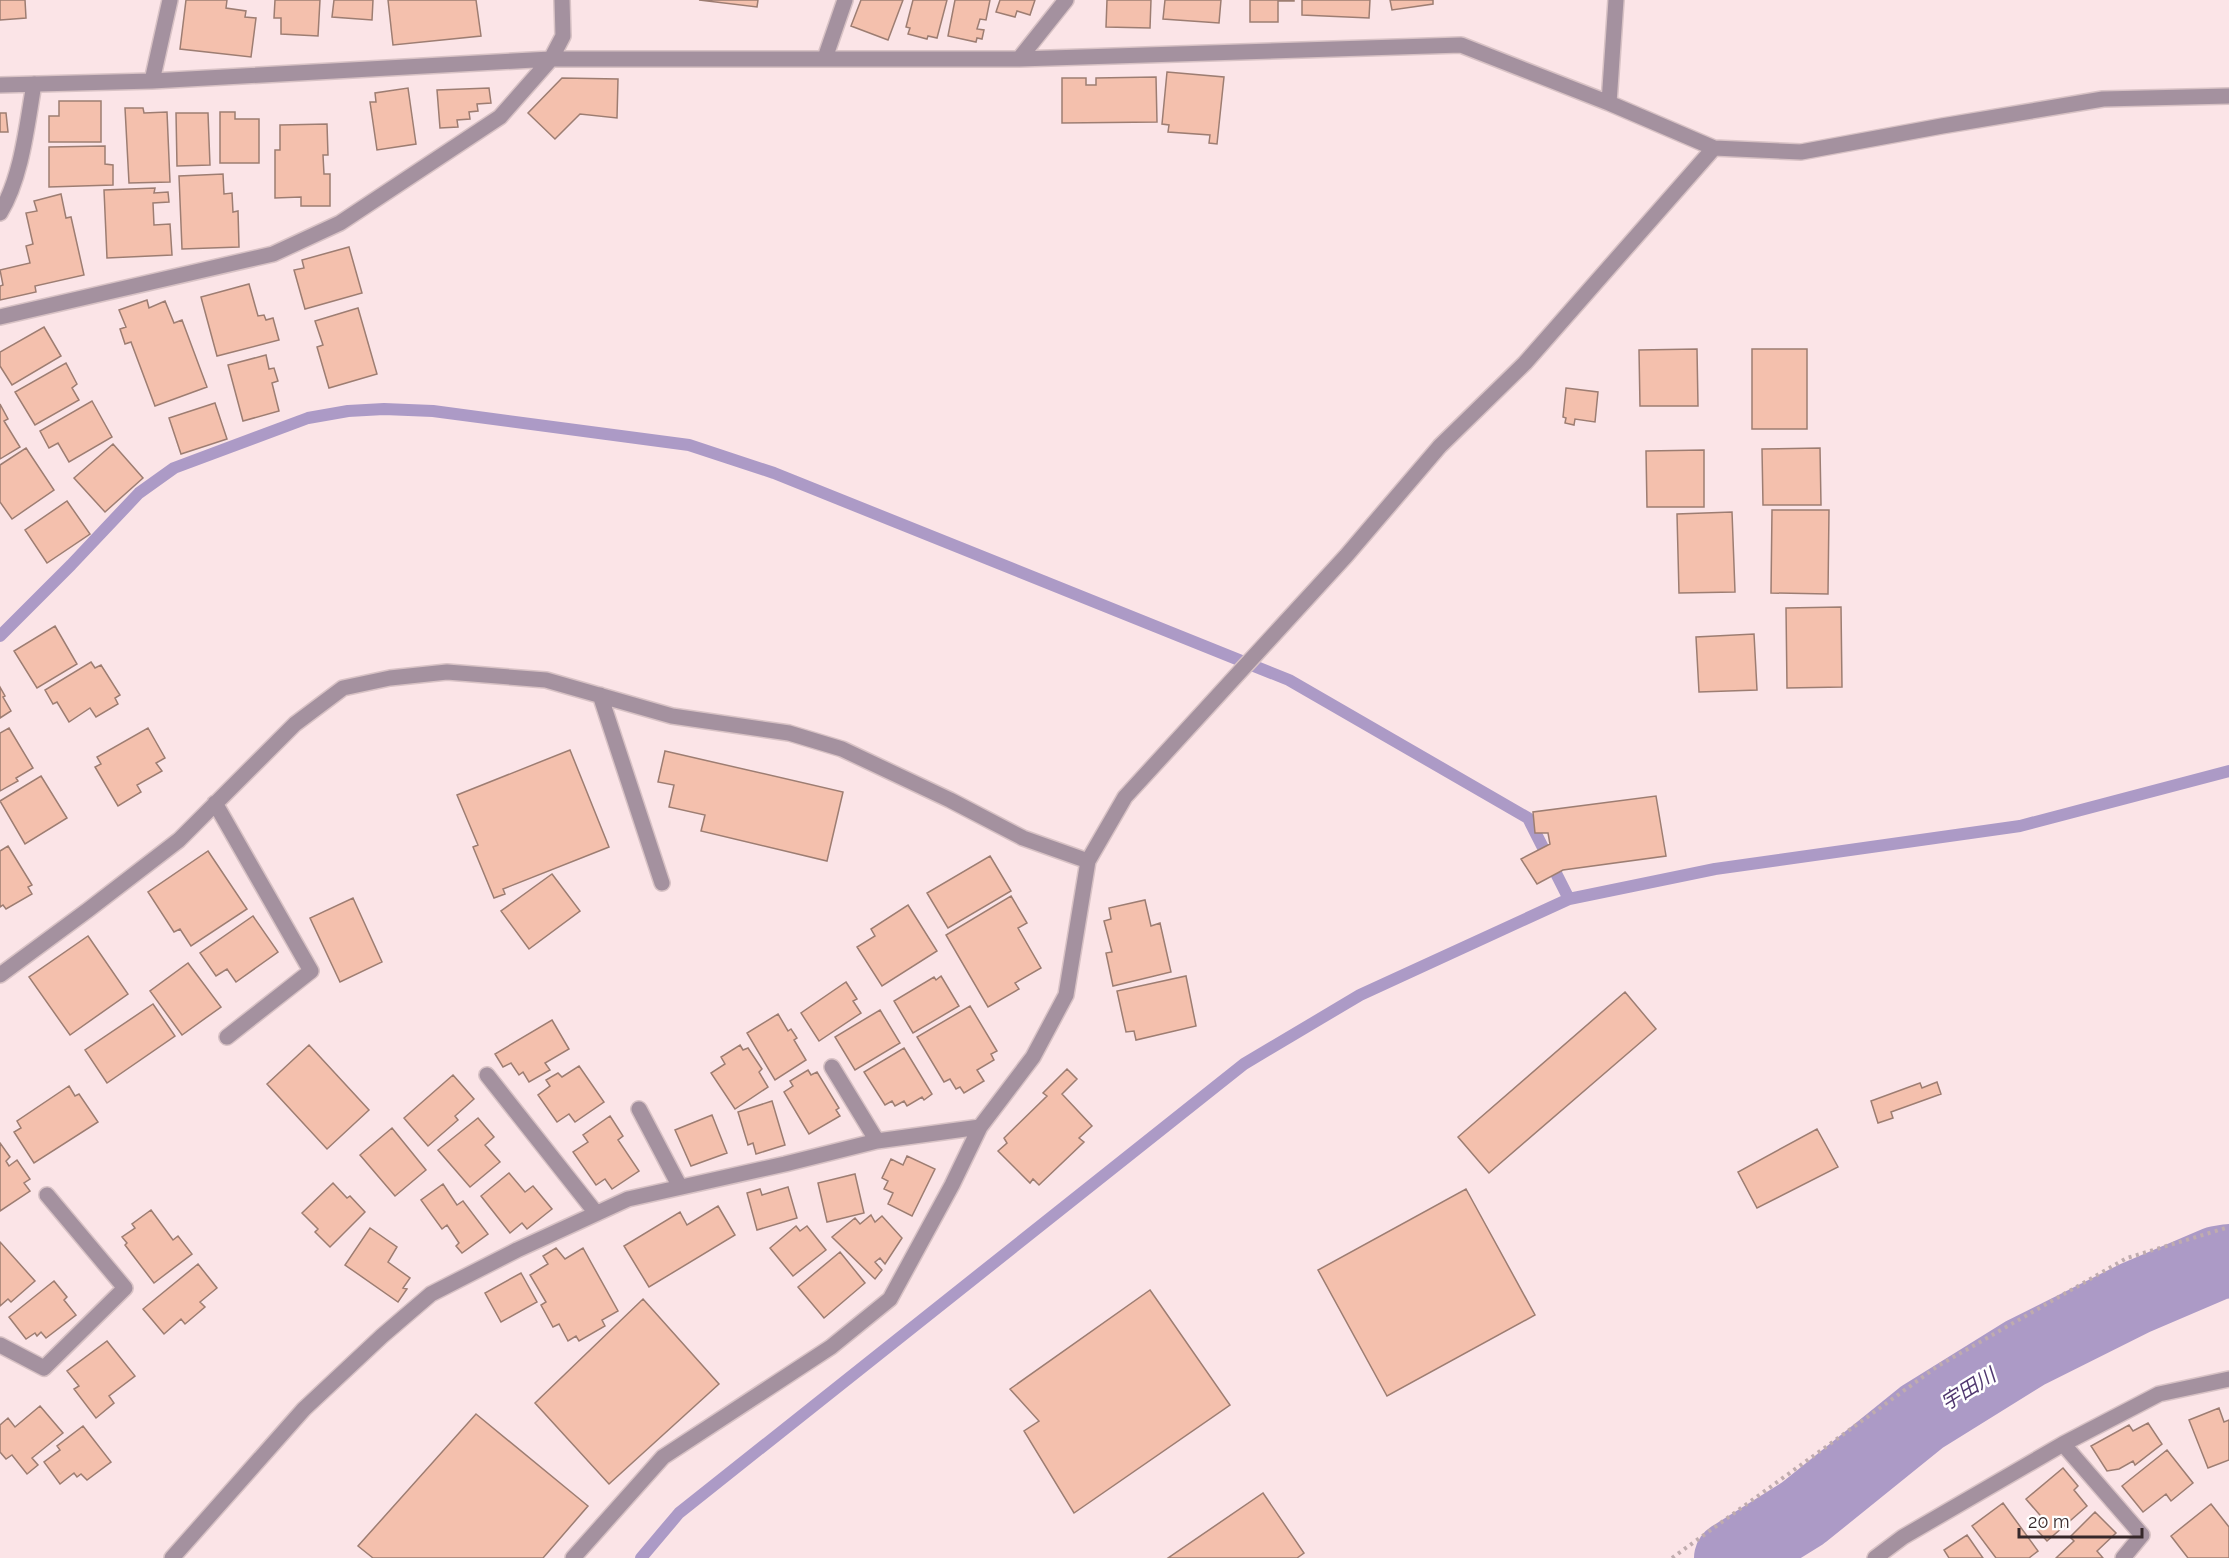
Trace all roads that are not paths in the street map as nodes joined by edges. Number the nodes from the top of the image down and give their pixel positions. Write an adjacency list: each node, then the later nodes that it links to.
1 (170, 0): 9 (street)
2 (562, 0): 6 (street)
3 (845, 0): 7 (street)
4 (1066, 0): 8 (street)
5 (1616, 0): 13 (street)
6 (551, 58): 7 (street); 9 (street); 16 (street)
7 (825, 58): 8 (street)
8 (1019, 59): 13 (street)
9 (152, 81): 10 (street)
10 (34, 84): 11 (street); 15 (street)
11 (0, 85)
12 (2229, 96): 14 (street)
13 (1609, 103): 14 (street)
14 (1714, 147): 19 (street)
15 (0, 213)
16 (0, 316)
17 (600, 695): 18 (street); 19 (street); 20 (street)
18 (215, 803): 21 (street); 22 (street)
19 (1088, 861): 26 (street)
20 (662, 883)
21 (1, 970)
22 (227, 1036)
23 (832, 1067): 27 (street)
24 (487, 1074): 30 (street)
25 (639, 1108): 28 (street)
26 (980, 1127): 27 (street); 35 (street)
27 (877, 1141): 28 (street)
28 (680, 1187): 30 (street)
29 (47, 1195): 31 (street)
30 (596, 1213): 34 (street)
31 (0, 1345)
32 (2229, 1379): 33 (street)
33 (2062, 1444): 36 (street); 37 (street)
34 (172, 1558)
35 (573, 1558)
36 (1875, 1558)
37 (2123, 1558)

